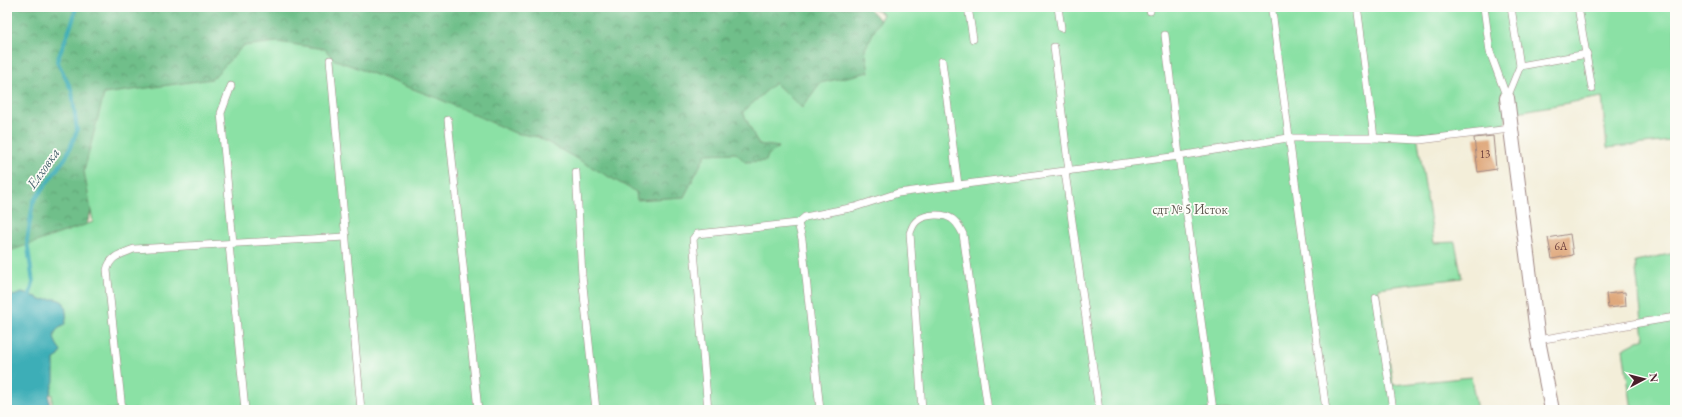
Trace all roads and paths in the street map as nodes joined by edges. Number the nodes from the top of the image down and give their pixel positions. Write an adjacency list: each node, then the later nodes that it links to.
1 (968, 7): 10 (lane)
2 (1058, 7): 8 (lane)
3 (1484, 7): 18 (lane)
4 (1511, 7): 15 (lane)
5 (1578, 7): 12 (lane)
6 (1272, 11): 21 (lane)
7 (1358, 13): 22 (lane)
8 (1061, 28)
9 (1165, 34): 23 (lane)
10 (973, 39)
11 (1054, 47): 25 (lane)
12 (1587, 54): 15 (lane); 17 (lane)
13 (330, 60): 28 (lane)
14 (942, 61): 26 (lane)
15 (1520, 66): 18 (lane)
16 (231, 86): 29 (lane)
17 (1592, 89)
18 (1507, 98): 20 (street)
19 (448, 120): 36 (lane)
20 (1510, 129): 22 (lane); 32 (street)
21 (1288, 138): 22 (lane); 23 (lane); 44 (lane)
22 (1374, 138)
23 (1179, 156): 25 (lane); 43 (lane)
24 (576, 172): 37 (lane)
25 (1067, 172): 26 (lane); 42 (lane)
26 (958, 185): 27 (lane)
27 (798, 223): 38 (lane); 39 (lane)
28 (345, 238): 29 (lane); 35 (lane)
29 (231, 244): 33 (lane); 34 (lane)
30 (1376, 298): 45 (lane)
31 (1675, 317): 32 (lane)
32 (1538, 340): 46 (street)
33 (122, 410)
34 (245, 410)
35 (361, 410)
36 (478, 410)
37 (596, 410)
38 (708, 410)
39 (820, 410)
40 (922, 410): 41 (lane)
41 (988, 410)
42 (1099, 410)
43 (1213, 410)
44 (1326, 410)
45 (1394, 410)
46 (1552, 410)

